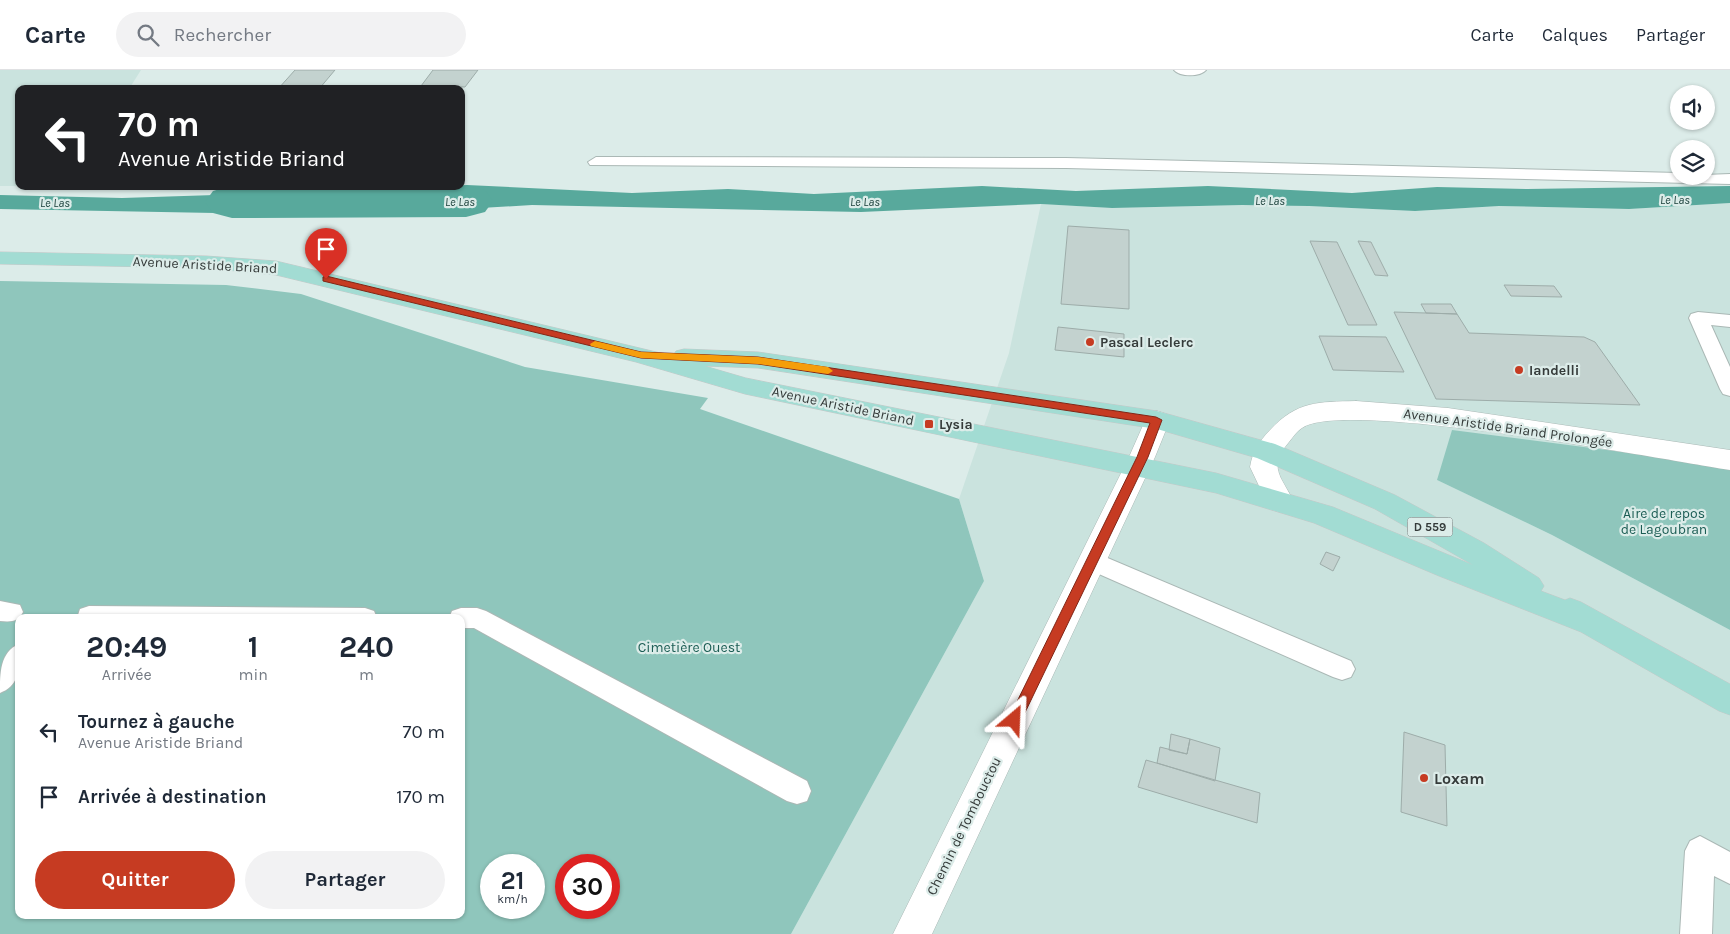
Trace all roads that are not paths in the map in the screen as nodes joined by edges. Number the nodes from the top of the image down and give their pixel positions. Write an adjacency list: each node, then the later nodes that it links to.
1 (1181, 70): 2 (lane)
2 (1196, 70)
3 (596, 162): 4 (lane)
4 (1730, 179)
5 (0, 258): 7 (main road, Avenue Aristide Briand / D 559)
6 (1730, 321): 8 (lane)
7 (641, 355): 9 (main road, Avenue Aristide Briand / D 559); 12 (main road, Avenue Aristide Briand / D 559)
8 (1730, 389)
9 (1156, 420): 10 (main road, Avenue Aristide Briand / D 559); 12 (street, Chemin de Tombouctou)
10 (1266, 452): 11 (street, Avenue Aristide Briand Prolongée); 13 (street); 16 (main road, D 559)
11 (1730, 460)
12 (1137, 467): 13 (main road, Avenue Aristide Briand / D 559); 14 (street, Chemin de Tombouctou)
13 (1280, 502): 16 (main road, D 559)
14 (1092, 560): 18 (lane); 23 (street, Chemin de Tombouctou)
15 (465, 618): 21 (lane)
16 (1585, 621): 20 (main road, D 559)
17 (15, 661): 19 (lane)
18 (1342, 669)
19 (0, 682)
20 (1730, 701)
21 (796, 791)
22 (1730, 869): 24 (lane)
23 (912, 934)
24 (1696, 934)

